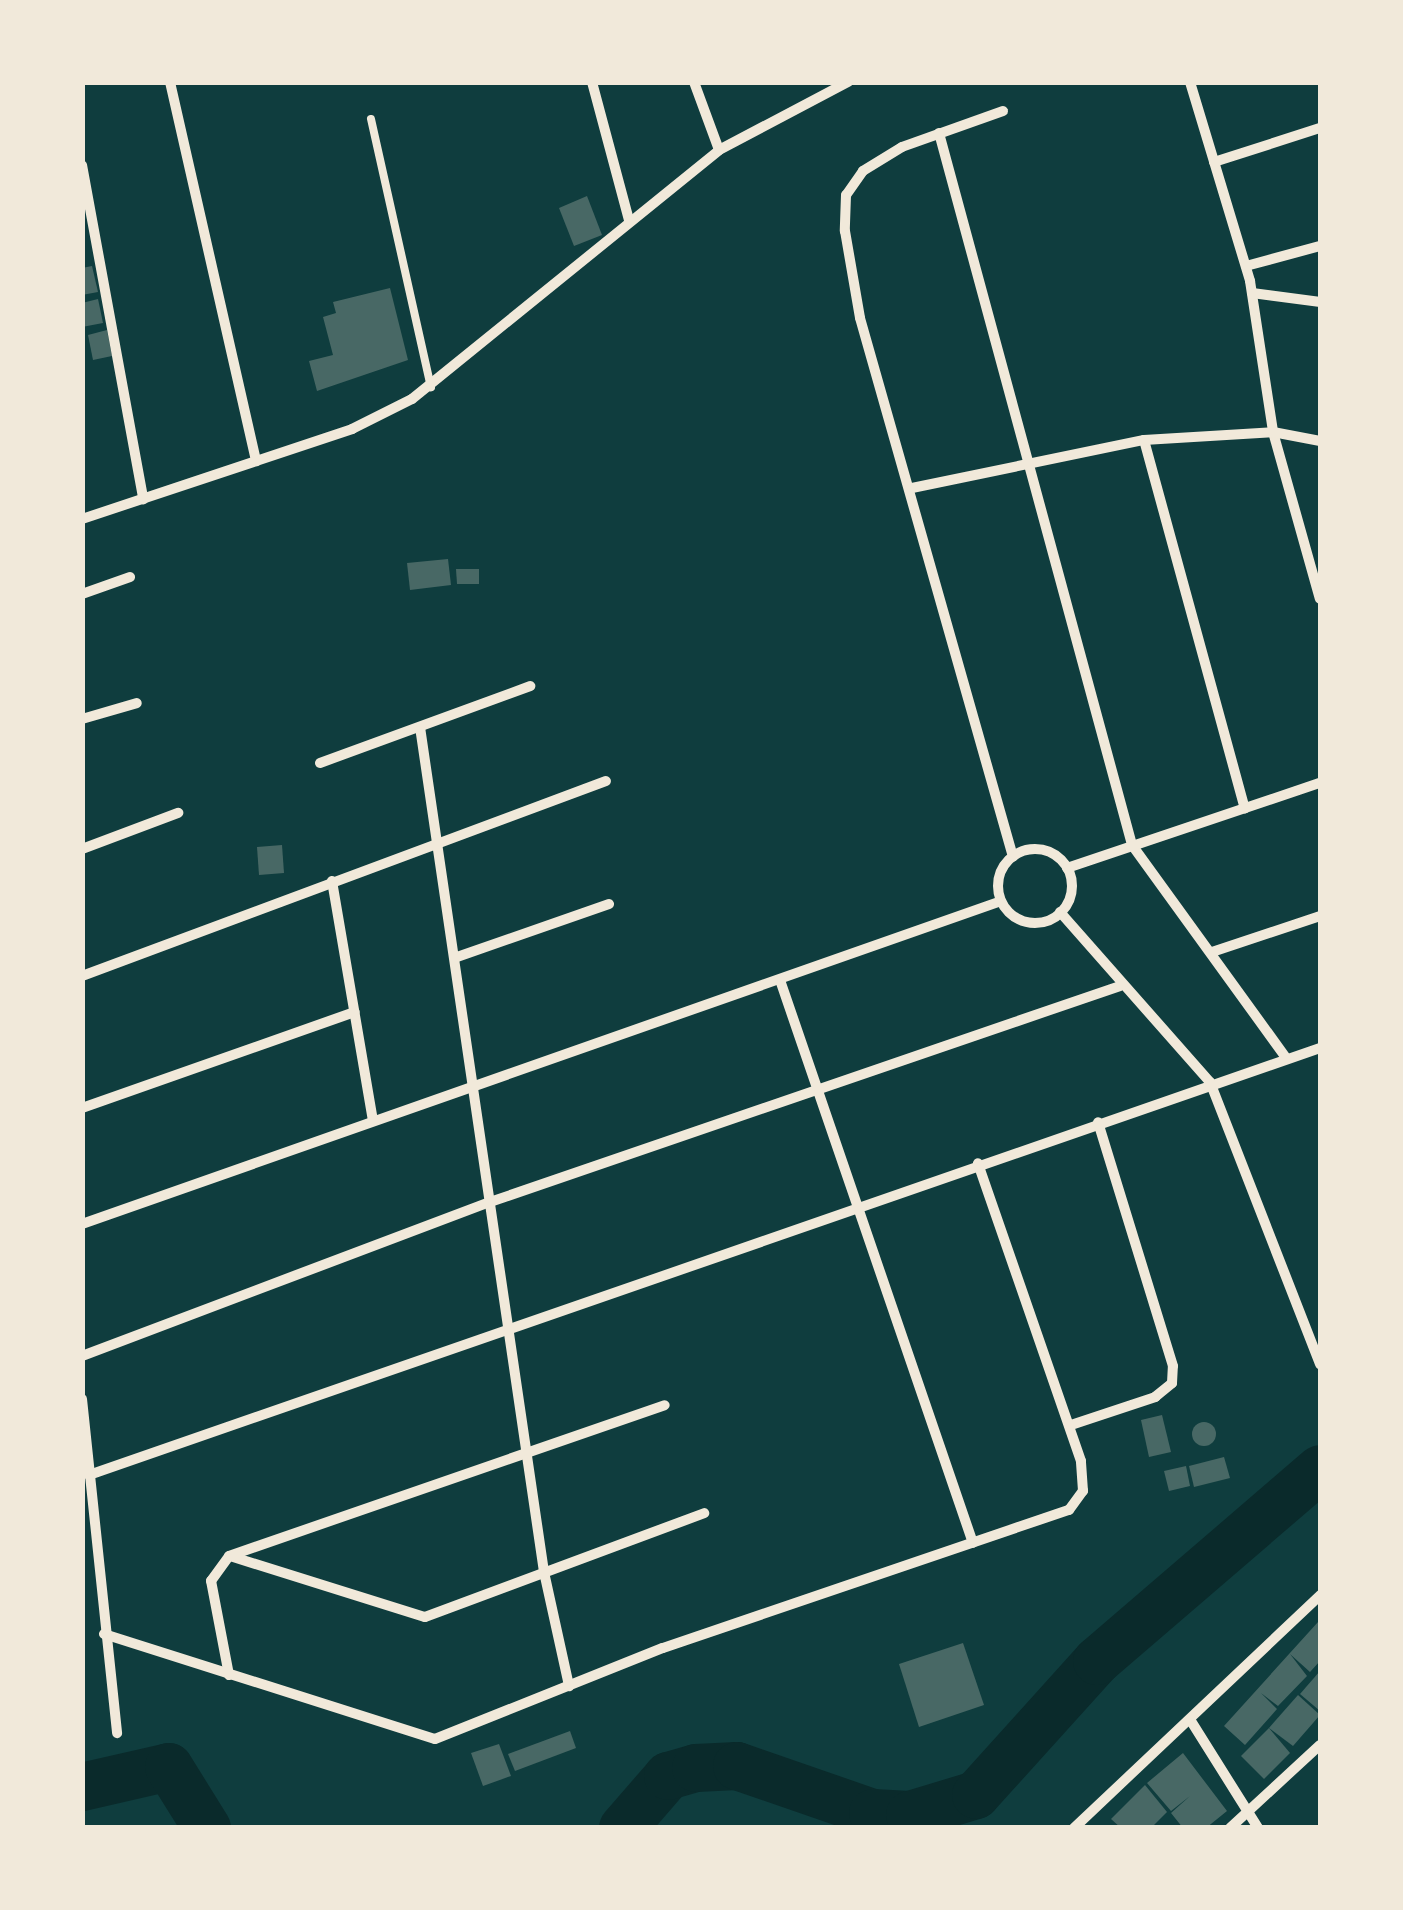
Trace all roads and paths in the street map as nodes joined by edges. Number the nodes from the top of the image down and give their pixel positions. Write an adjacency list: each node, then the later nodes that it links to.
1 (170, 82): 23 (street)
2 (592, 82): 13 (street)
3 (694, 82): 10 (street)
4 (848, 82): 10 (street)
5 (1190, 82): 11 (street)
6 (1003, 111): 9 (street)
7 (371, 118): 18 (lane)
8 (1320, 128): 11 (street)
9 (939, 134): 22 (street); 24 (street)
10 (719, 150): 13 (street)
11 (1214, 162): 15 (street)
12 (82, 166): 25 (street)
13 (629, 220): 18 (street)
14 (1320, 246): 15 (street)
15 (1246, 266): 16 (street)
16 (1252, 293): 17 (street); 19 (street)
17 (1320, 302)
18 (431, 387): 23 (street)
19 (1273, 432): 20 (street); 21 (street); 29 (street)
20 (1144, 440): 22 (street); 37 (street)
21 (1320, 441)
22 (1029, 458): 24 (street); 40 (street)
23 (256, 461): 25 (street)
24 (912, 488): 42 (street)
25 (143, 499): 26 (street)
26 (82, 519)
27 (130, 577): 28 (street)
28 (82, 594)
29 (1320, 600)
30 (530, 686): 33 (street)
31 (137, 703): 32 (street)
32 (82, 719)
33 (420, 726): 34 (street); 39 (street)
34 (320, 763)
35 (606, 781): 39 (street)
36 (1320, 783): 37 (street)
37 (1245, 808): 40 (street)
38 (178, 813): 41 (street)
39 (438, 842): 44 (street); 50 (street)
40 (1132, 845): 43 (street); 49 (street)
41 (82, 849)
42 (1013, 857): 43 (street); 45 (street)
43 (1067, 868): 47 (street)
44 (332, 882): 51 (street); 54 (street)
45 (1001, 901): 47 (street); 52 (street)
46 (609, 904): 50 (street)
47 (1060, 912): 53 (street)
48 (1320, 916): 49 (street)
49 (1212, 952): 56 (street)
50 (457, 957): 58 (street)
51 (82, 976)
52 (780, 980): 58 (street); 59 (street)
53 (1120, 986): 57 (street); 59 (street)
54 (355, 1012): 60 (street); 61 (street)
55 (1320, 1048): 56 (street)
56 (1287, 1059): 57 (street)
57 (1210, 1082): 62 (street); 69 (street)
58 (477, 1085): 61 (street); 64 (street)
59 (820, 1086): 64 (street); 65 (street)
60 (82, 1108)
61 (373, 1120): 66 (street)
62 (1098, 1122): 63 (street); 72 (street)
63 (978, 1164): 65 (street); 72 (street)
64 (493, 1201): 67 (street); 68 (street)
65 (860, 1202): 67 (street); 76 (street)
66 (82, 1224)
67 (510, 1326): 73 (street); 74 (street)
68 (82, 1356)
69 (1320, 1364)
70 (82, 1398): 74 (street)
71 (665, 1405): 73 (street)
72 (1071, 1425): 76 (street)
73 (529, 1452): 77 (street); 78 (street)
74 (89, 1476): 80 (street)
75 (704, 1513): 78 (street)
76 (974, 1543): 82 (street)
77 (229, 1556): 78 (street); 81 (street)
78 (544, 1572): 82 (street)
79 (1320, 1595): 83 (street)
80 (104, 1634): 81 (street); 84 (street)
81 (230, 1675): 82 (street)
82 (569, 1686)
83 (1191, 1721): 86 (street); 87 (street)
84 (117, 1733)
85 (1320, 1745): 86 (street)
86 (1251, 1810): 88 (street); 89 (street)
87 (1074, 1828)
88 (1230, 1828)
89 (1258, 1828)

